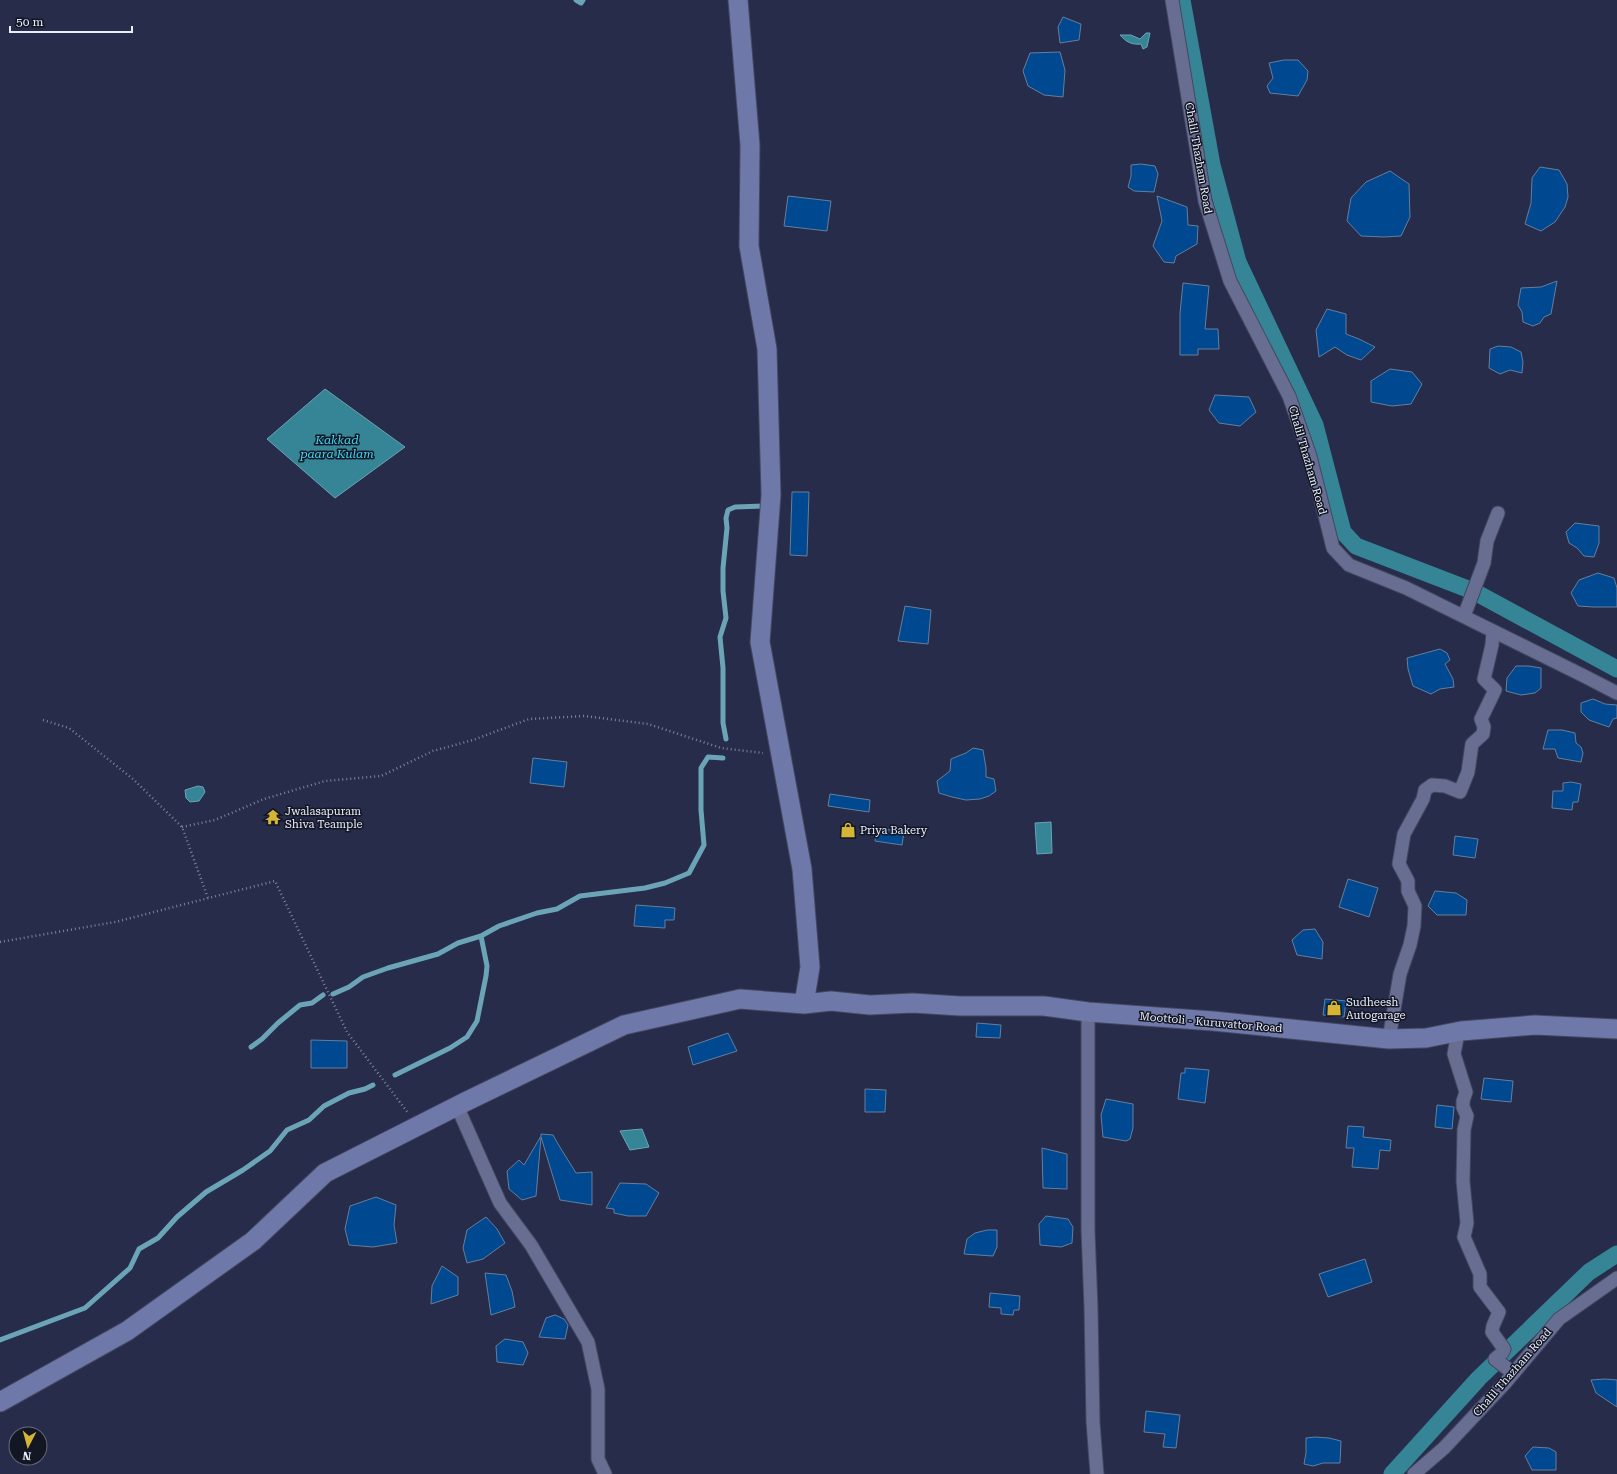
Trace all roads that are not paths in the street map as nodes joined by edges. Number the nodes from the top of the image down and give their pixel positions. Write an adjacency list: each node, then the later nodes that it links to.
1 (738, 0): 7 (main road)
2 (1172, 0): 4 (street, Chalil Thazham Road)
3 (1498, 513): 4 (street)
4 (1464, 616): 5 (street, Chalil Thazham Road)
5 (1493, 631): 6 (street, Chalil Thazham Road); 11 (street)
6 (1617, 694)
7 (804, 1004): 8 (main road, Moottoli - Kuruvattor Road); 12 (main road, Moottoli - Kuruvattor Road)
8 (1088, 1012): 11 (main road, Moottoli - Kuruvattor Road); 17 (street)
9 (1617, 1029): 10 (main road, Moottoli - Kuruvattor Road)
10 (1453, 1032): 11 (main road, Moottoli - Kuruvattor Road); 14 (street)
11 (1389, 1039)
12 (457, 1106): 15 (main road, Moottoli - Kuruvattor Road); 16 (street)
13 (1617, 1278): 14 (street, Chalil Thazham Road)
14 (1513, 1374): 18 (street, Chalil Thazham Road)
15 (0, 1402)
16 (604, 1474)
17 (1097, 1474)
18 (1414, 1474)

